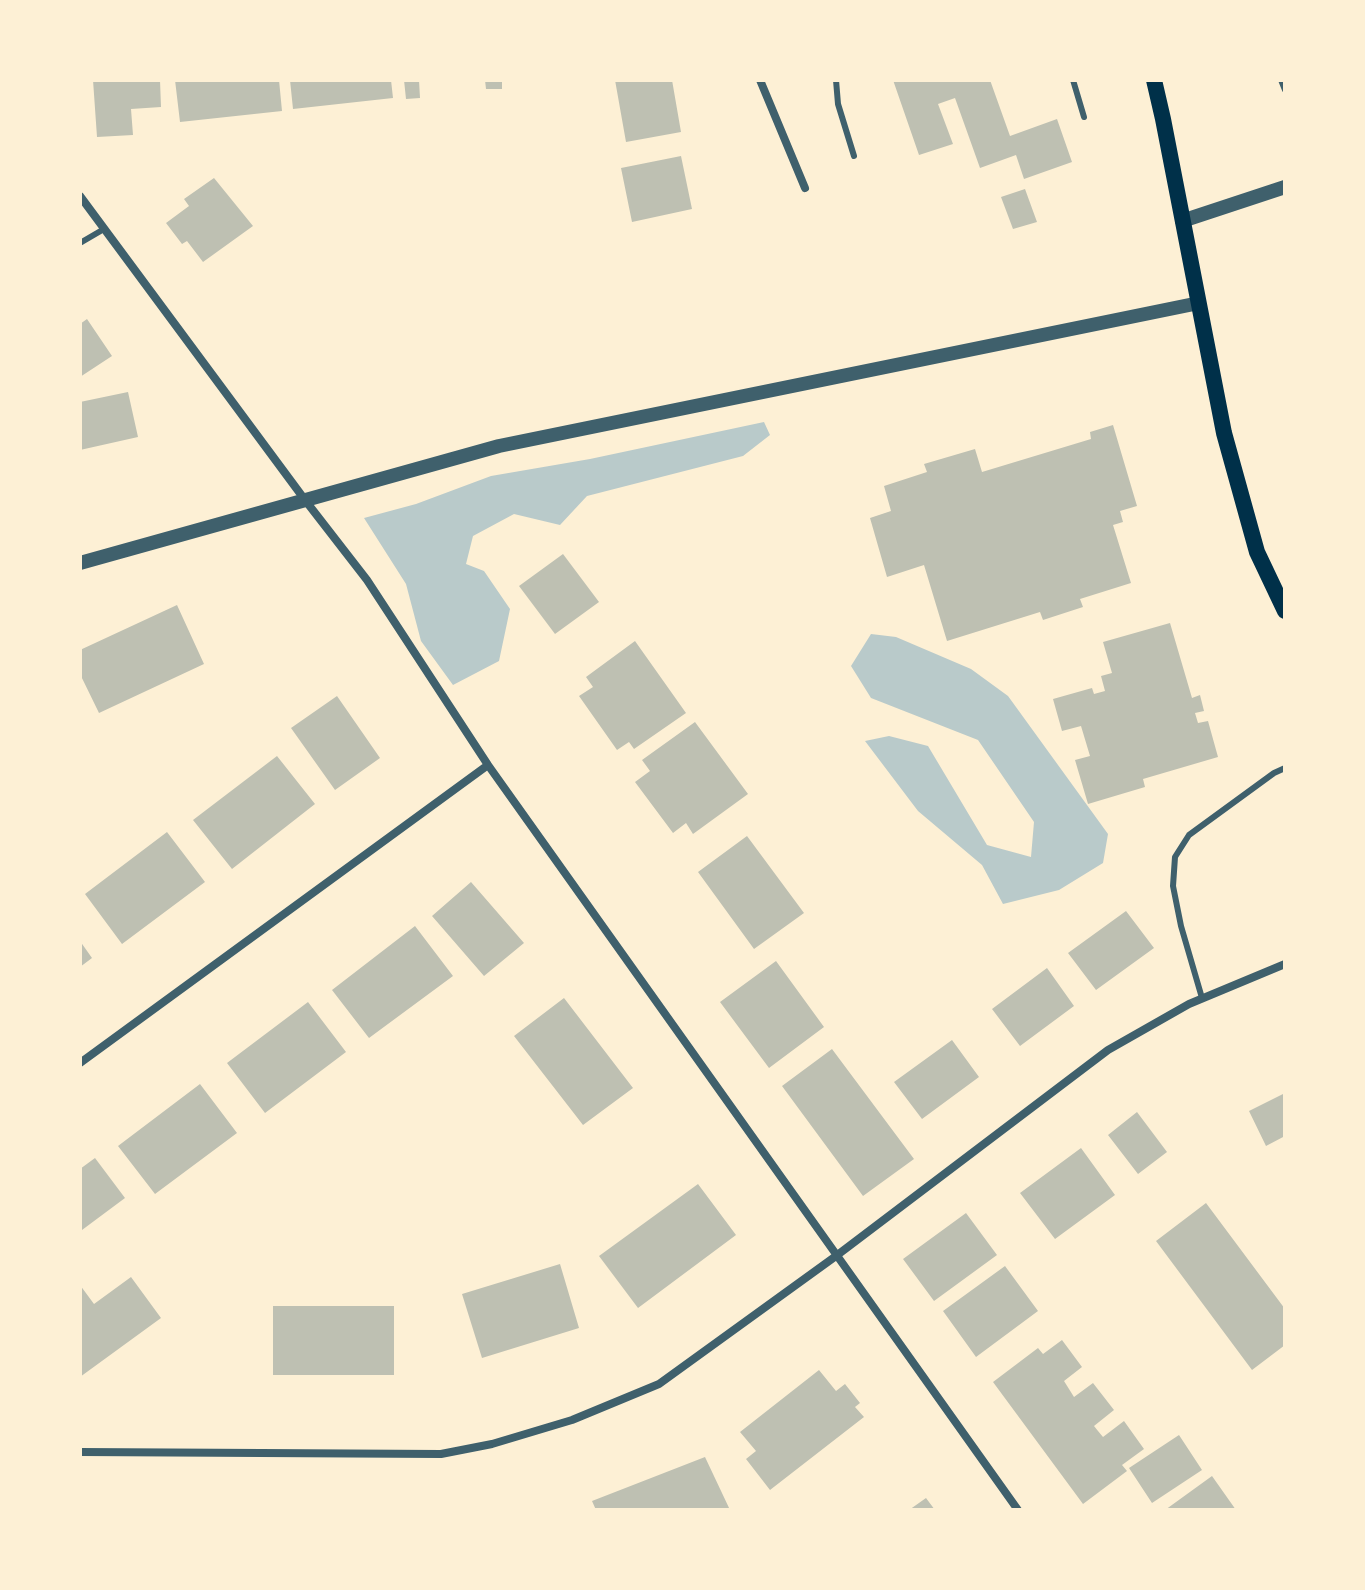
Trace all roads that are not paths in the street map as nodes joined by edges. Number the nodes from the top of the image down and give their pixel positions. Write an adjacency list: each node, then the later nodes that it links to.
1 (760, 80): 10 (street)
2 (836, 80): 8 (lane)
3 (1073, 80): 7 (lane)
4 (1154, 80): 12 (main road)
5 (1281, 80): 6 (lane)
6 (1285, 90)
7 (1084, 117)
8 (854, 156)
9 (1285, 187): 12 (street)
10 (805, 188)
11 (80, 196): 13 (street)
12 (1182, 221): 15 (main road)
13 (104, 229): 14 (lane); 16 (street)
14 (80, 243)
15 (1199, 303): 16 (street); 18 (main road)
16 (305, 500): 17 (street); 19 (street)
17 (80, 563)
18 (1285, 611)
19 (488, 765): 23 (street); 24 (street)
20 (1285, 768): 22 (lane)
21 (1285, 964): 22 (street)
22 (1202, 998): 24 (street)
23 (80, 1063)
24 (836, 1256): 25 (street); 26 (street)
25 (80, 1452)
26 (1018, 1510)

